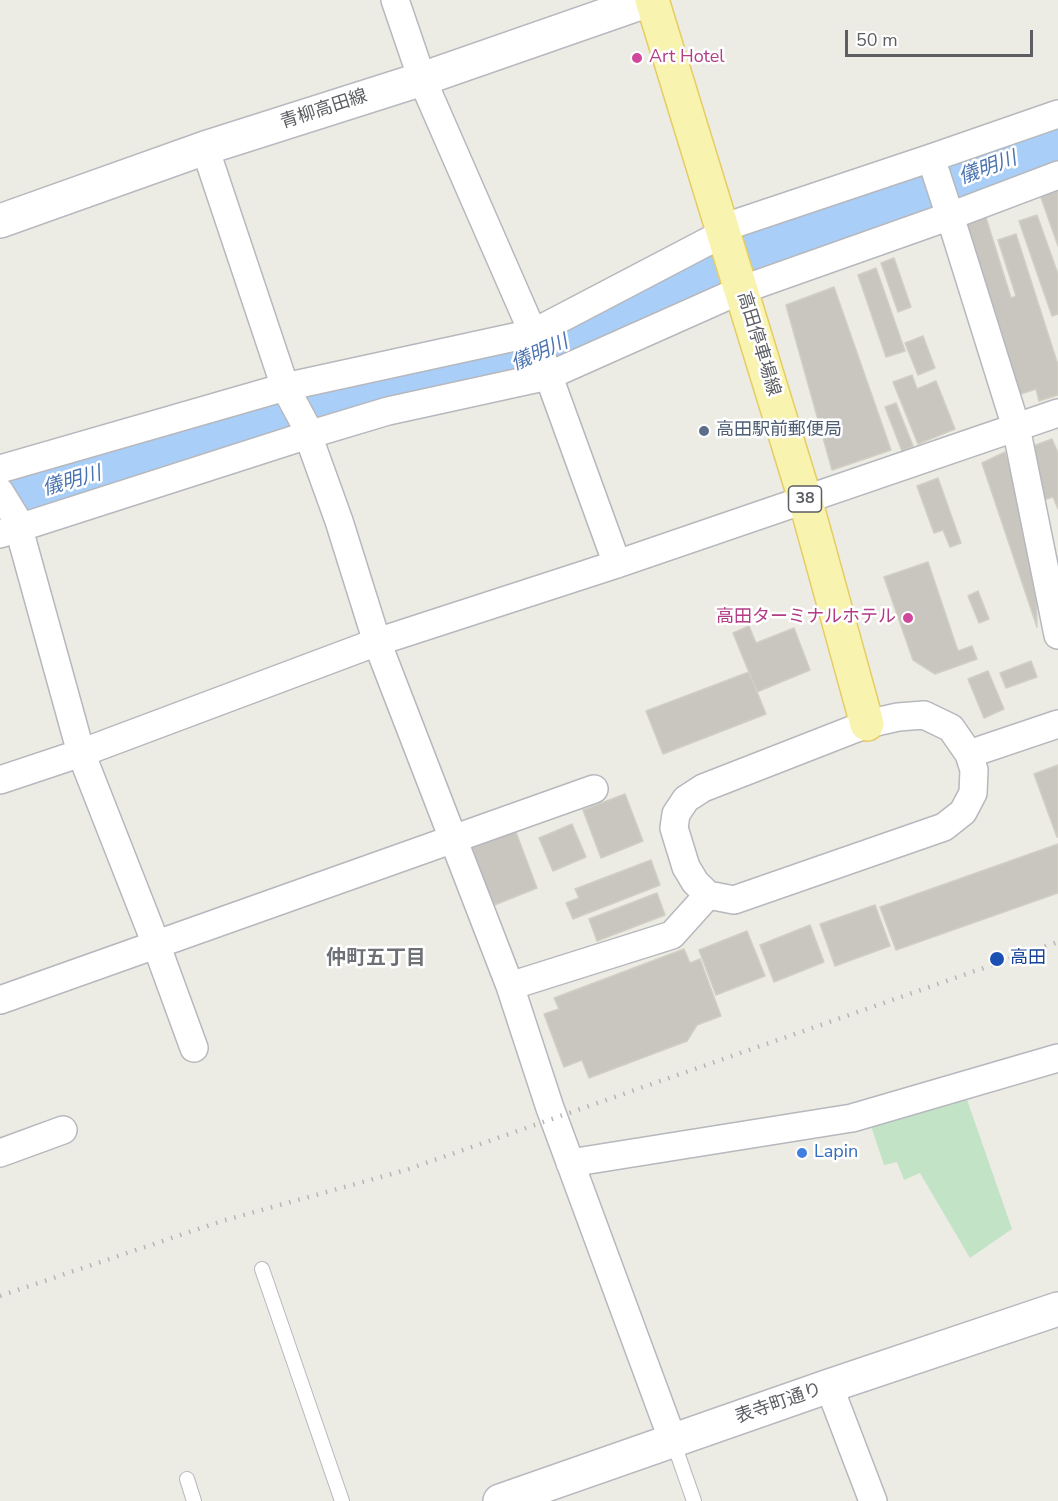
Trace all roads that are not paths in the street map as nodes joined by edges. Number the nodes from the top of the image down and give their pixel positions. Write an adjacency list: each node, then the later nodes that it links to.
1 (395, 0): 3 (street)
2 (650, 0): 3 (main road, 青柳高田線); 10 (main road, 高田停車場線 / 38)
3 (422, 79): 5 (main road, 青柳高田線); 12 (street)
4 (1058, 114): 6 (street)
5 (205, 148): 9 (main road, 青柳高田線); 14 (street)
6 (933, 164): 8 (street); 10 (street)
7 (1058, 174): 8 (street)
8 (949, 212): 11 (street); 16 (street)
9 (0, 221)
10 (724, 234): 11 (main road, 高田停車場線 / 38); 12 (street)
11 (739, 283): 13 (street); 20 (main road, 高田停車場線 / 38)
12 (532, 333): 13 (street); 14 (street)
13 (548, 376): 17 (street); 22 (street)
14 (285, 387): 17 (street); 18 (street)
15 (1058, 413): 16 (street)
16 (1016, 427): 20 (street); 23 (street)
17 (307, 430): 21 (street); 24 (street)
18 (0, 469)
19 (0, 492): 21 (street)
20 (805, 499): 22 (street); 25 (main road, 高田停車場線 / 38)
21 (12, 527): 27 (street)
22 (617, 564): 24 (street)
23 (1058, 635)
24 (377, 642): 27 (street); 31 (street)
25 (867, 724): 28 (street); 32 (street)
26 (1058, 724): 28 (street)
27 (81, 753): 29 (street); 33 (street)
28 (969, 754): 32 (street)
29 (0, 780)
30 (594, 789): 31 (street)
31 (454, 839): 33 (street); 34 (street)
32 (708, 895): 34 (street)
33 (156, 944): 35 (street); 36 (street)
34 (510, 986): 40 (street)
35 (0, 1000)
36 (194, 1048)
37 (1058, 1058): 40 (street)
38 (63, 1130): 39 (street)
39 (0, 1153)
40 (570, 1163): 44 (street)
41 (262, 1269): 47 (lane)
42 (1058, 1309): 43 (main road, 表寺町通り)
43 (829, 1386): 44 (main road, 表寺町通り); 50 (street)
44 (672, 1441): 48 (main road, 表寺町通り); 49 (lane)
45 (187, 1479): 46 (lane)
46 (194, 1501)
47 (342, 1501)
48 (500, 1501)
49 (694, 1501)
50 (873, 1501)

